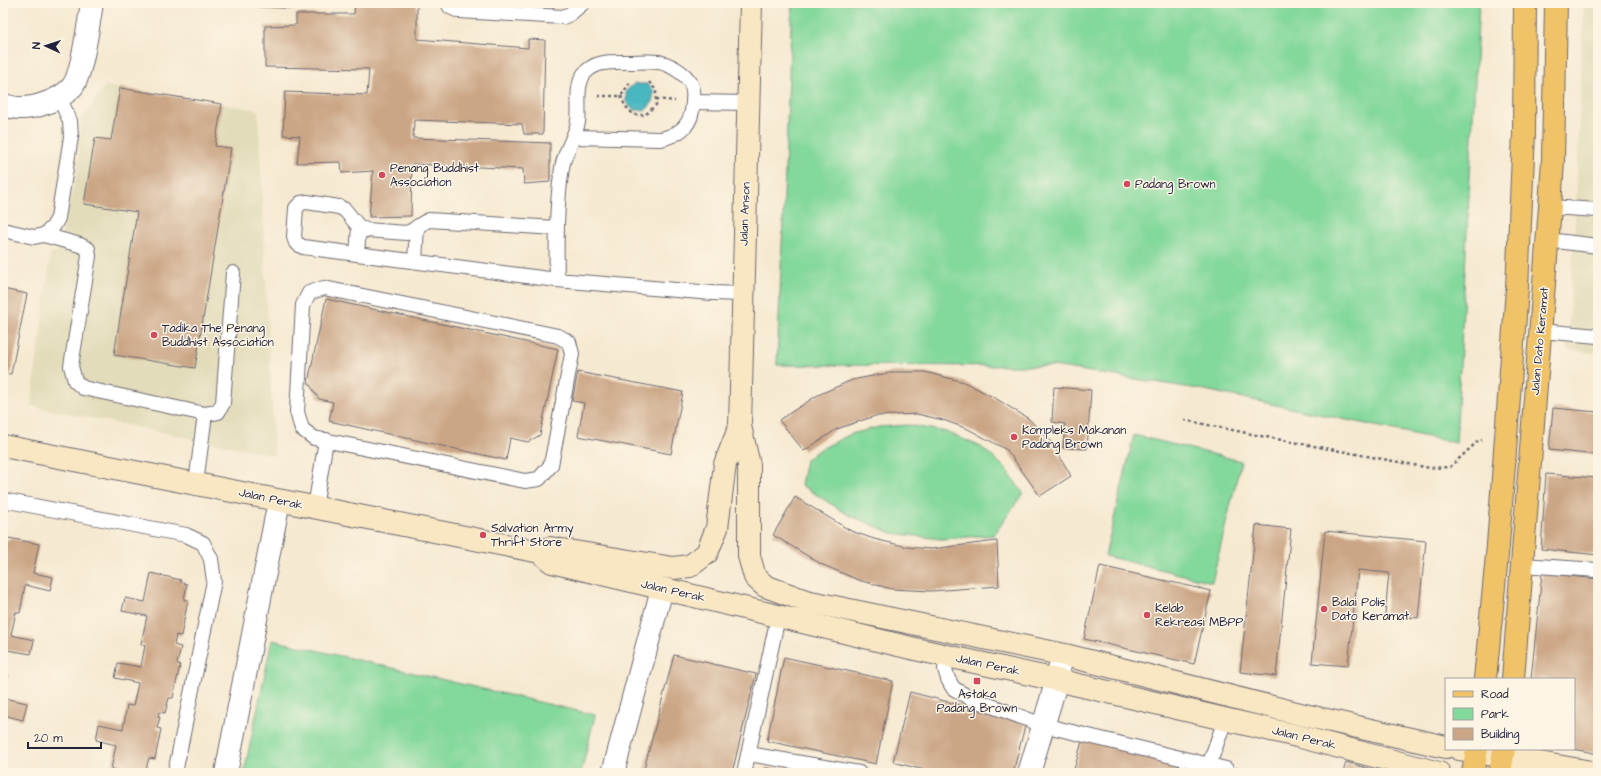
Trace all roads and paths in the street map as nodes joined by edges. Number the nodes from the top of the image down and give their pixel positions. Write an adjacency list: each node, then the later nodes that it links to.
1 (92, 3): 11 (street)
2 (448, 3): 3 (lane)
3 (583, 3)
4 (751, 3): 13 (main road, Jalan Anson)
5 (1525, 3): 35 (main road)
6 (1556, 3): 16 (main road, Jalan Dato Keramat)
7 (647, 80): 10 (path)
8 (636, 81): 10 (path)
9 (579, 95): 10 (path); 12 (lane); 15 (lane)
10 (620, 96)
11 (59, 97): 14 (street); 22 (lane)
12 (693, 102): 13 (lane); 15 (lane)
13 (748, 103): 29 (main road, Jalan Anson)
14 (3, 105)
15 (574, 137): 20 (lane)
16 (1550, 207): 17 (lane); 23 (main road, Jalan Dato Keramat)
17 (1598, 210)
18 (360, 226): 19 (lane); 25 (lane); 25 (lane)
19 (417, 227): 20 (lane); 26 (lane)
20 (556, 228): 28 (lane)
21 (3, 230): 22 (lane)
22 (44, 235): 32 (lane)
23 (1548, 240): 24 (lane); 30 (main road, Jalan Dato Keramat)
24 (1598, 246)
25 (357, 254): 26 (lane)
26 (415, 261): 28 (lane)
27 (233, 273): 32 (lane)
28 (557, 280): 29 (lane)
29 (743, 294): 34 (main road, Jalan Anson)
30 (1541, 331): 31 (lane); 43 (main road, Jalan Dato Keramat)
31 (1598, 336)
32 (205, 414): 38 (lane)
33 (1184, 420): 35 (path)
34 (740, 426): 42 (main road, Jalan Perak); 47 (main road, Jalan Perak)
35 (1506, 434): 49 (main road)
36 (326, 440): 36 (lane); 41 (lane)
37 (3, 446): 38 (main road, Jalan Perak)
38 (196, 483): 39 (main road, Jalan Perak)
39 (279, 501): 41 (main road, Jalan Perak); 61 (street)
40 (3, 502): 60 (lane)
41 (315, 508): 42 (main road, Jalan Perak)
42 (540, 552): 45 (main road, Jalan Perak)
43 (1522, 564): 44 (lane); 50 (main road, Jalan Dato Keramat)
44 (1597, 570)
45 (662, 589): 46 (main road, Jalan Perak); 62 (street)
46 (778, 617): 48 (main road, Jalan Perak); 55 (lane)
47 (1062, 655): 51 (street); 54 (main road, Jalan Perak)
48 (947, 656): 51 (main road, Jalan Perak); 53 (lane)
49 (1485, 678)
50 (1513, 678)
51 (1057, 680): 52 (main road, Jalan Perak); 53 (street)
52 (1225, 720): 58 (lane); 66 (main road, Jalan Perak)
53 (1044, 725): 58 (lane); 65 (street)
54 (1445, 747)
55 (748, 754): 63 (lane); 64 (lane)
56 (1471, 756): 57 (main road)
57 (1503, 759): 67 (main road)
58 (1210, 765): 59 (lane)
59 (1226, 768)
60 (175, 773)
61 (226, 773)
62 (613, 773)
63 (744, 773)
64 (859, 773)
65 (1029, 773)
66 (1439, 773)
67 (1597, 773)

